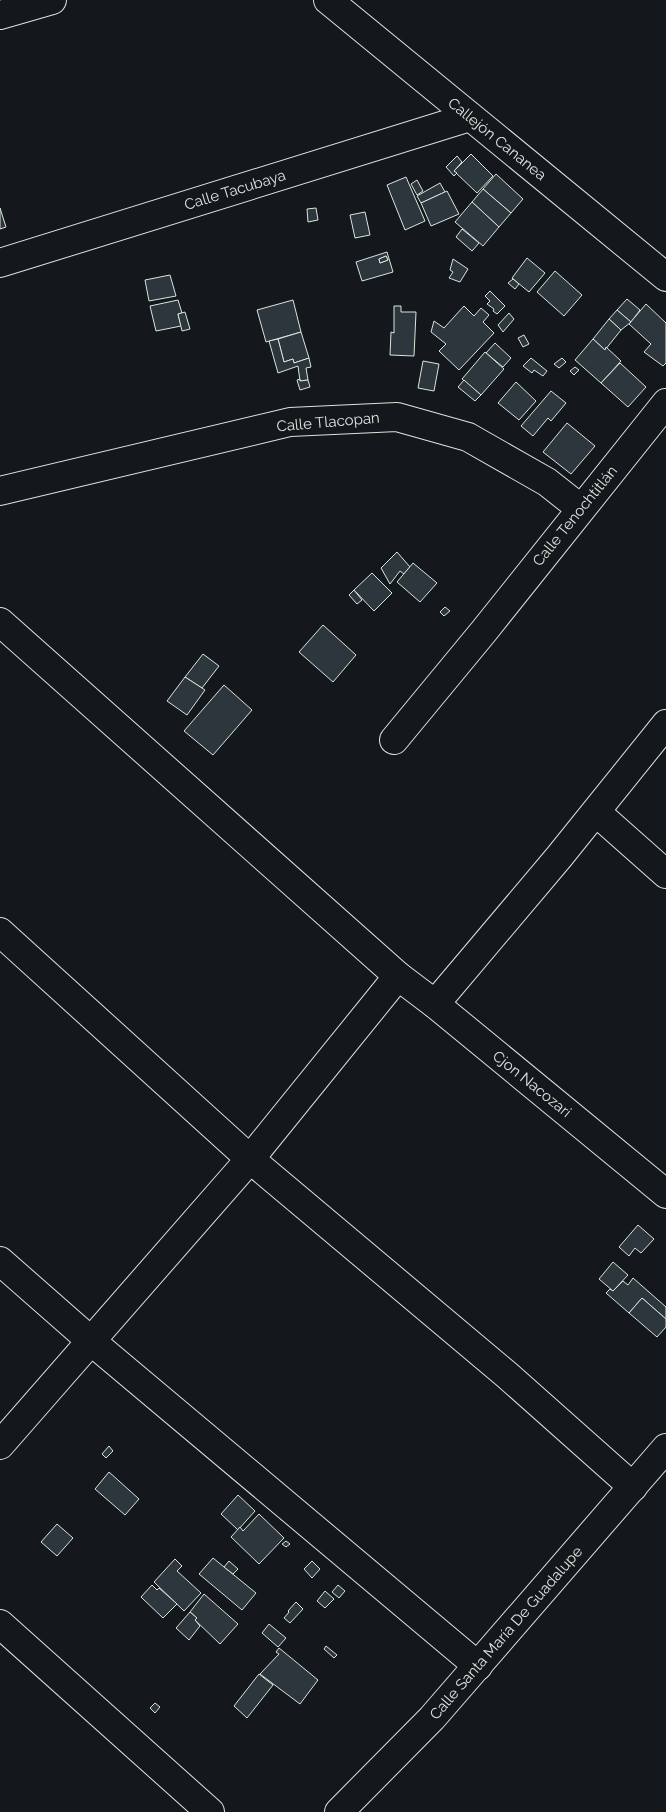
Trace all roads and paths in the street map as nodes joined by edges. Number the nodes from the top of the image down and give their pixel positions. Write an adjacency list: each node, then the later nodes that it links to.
1 (52, 0): 3 (street)
2 (328, 0): 4 (street, Callejón Cananea)
3 (0, 15)
4 (470, 117): 5 (street, Calle Tacubaya); 6 (street, Callejón Cananea)
5 (0, 263)
6 (666, 278)
7 (666, 403): 9 (street, Calle Tenochtitlán)
8 (0, 491): 9 (street, Calle Tlacopan)
9 (580, 508): 12 (street, Calle Tenochtitlán)
10 (0, 622): 16 (street, Cjon Nacozari)
11 (666, 724): 13 (street)
12 (394, 740)
13 (596, 812): 14 (street); 17 (street)
14 (666, 874)
15 (0, 932): 18 (street)
16 (398, 976): 17 (street, Cjon Nacozari); 18 (street)
17 (435, 1004): 19 (street, Cjon Nacozari)
18 (250, 1159): 21 (street); 24 (street)
19 (666, 1194)
20 (0, 1261): 21 (street)
21 (91, 1340): 22 (street); 26 (street)
22 (0, 1445)
23 (666, 1448): 24 (street, Calle Santa María De Guadalupe)
24 (633, 1487): 26 (street, Calle Santa María De Guadalupe)
25 (0, 1624): 27 (street)
26 (478, 1666): 28 (street, Calle Santa María De Guadalupe)
27 (210, 1812)
28 (339, 1812)

